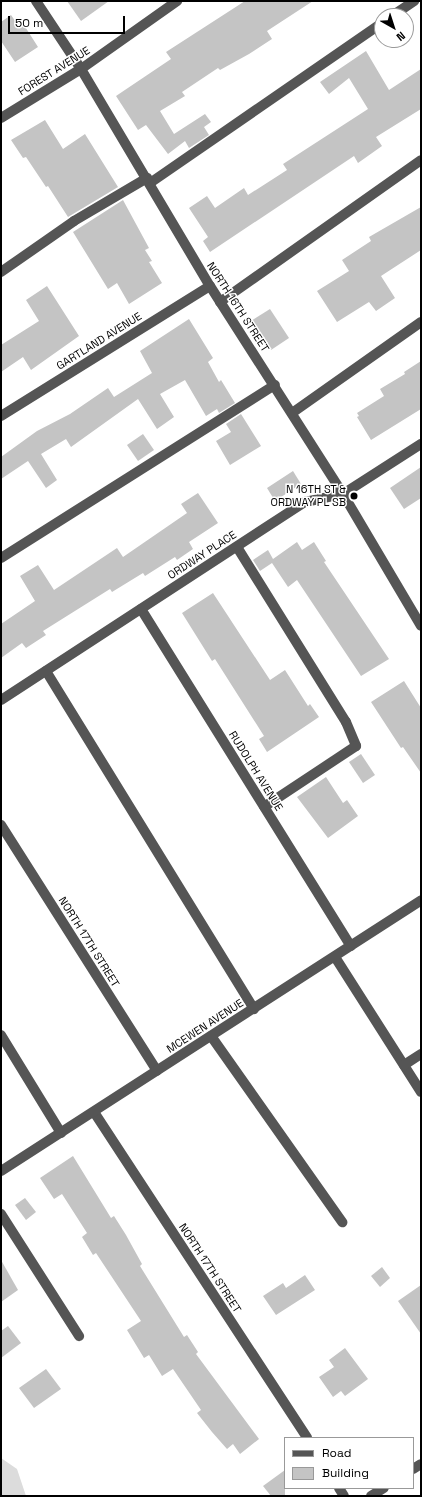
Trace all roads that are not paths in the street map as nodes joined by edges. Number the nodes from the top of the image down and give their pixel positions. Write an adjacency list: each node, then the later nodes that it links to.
1 (36, 1): 6 (street, NORTH 16TH STREET)
2 (177, 1): 6 (street, FOREST AVENUE)
3 (414, 1): 4 (street)
4 (404, 8)
5 (374, 28): 9 (street)
6 (81, 69): 7 (street, FOREST AVENUE); 9 (street, NORTH 16TH STREET)
7 (1, 118)
8 (421, 160): 12 (street)
9 (148, 180): 10 (street); 11 (street, NORTH 16TH STREET)
10 (1, 272)
11 (210, 286): 12 (street, NORTH 16TH STREET); 16 (street, GARTLAND AVENUE)
12 (220, 302): 14 (street, NORTH 16TH STREET)
13 (421, 322): 15 (street)
14 (275, 385): 15 (street, NORTH 16TH STREET); 20 (street)
15 (292, 413): 18 (street, NORTH 16TH STREET)
16 (1, 416)
17 (421, 444): 18 (street, ORDWAY PLACE)
18 (343, 494): 19 (street, ORDWAY PLACE); 22 (street, NORTH 16TH STREET)
19 (237, 547): 21 (street, ORDWAY PLACE); 25 (street)
20 (1, 558)
21 (141, 609): 23 (street, ORDWAY PLACE); 25 (street, RUDOLPH AVENUE)
22 (421, 626)
23 (46, 671): 24 (street, ORDWAY PLACE); 30 (street)
24 (1, 700)
25 (264, 807): 28 (street, RUDOLPH AVENUE)
26 (1, 825): 35 (street, NORTH 17TH STREET)
27 (421, 900): 28 (street, MCEWEN AVENUE)
28 (351, 946): 29 (street, MCEWEN AVENUE)
29 (335, 957): 30 (street, MCEWEN AVENUE); 34 (street)
30 (254, 1009): 32 (street, MCEWEN AVENUE)
31 (1, 1035): 38 (street)
32 (211, 1036): 35 (street, MCEWEN AVENUE); 41 (street)
33 (421, 1054): 34 (street)
34 (404, 1065): 36 (street)
35 (157, 1071): 37 (street, MCEWEN AVENUE)
36 (421, 1092)
37 (94, 1112): 38 (street, MCEWEN AVENUE); 43 (street, NORTH 17TH STREET)
38 (61, 1133): 39 (street, MCEWEN AVENUE)
39 (1, 1171)
40 (1, 1214): 42 (street)
41 (342, 1222)
42 (78, 1336)
43 (305, 1437)
44 (382, 1489): 45 (street)
45 (371, 1496)

